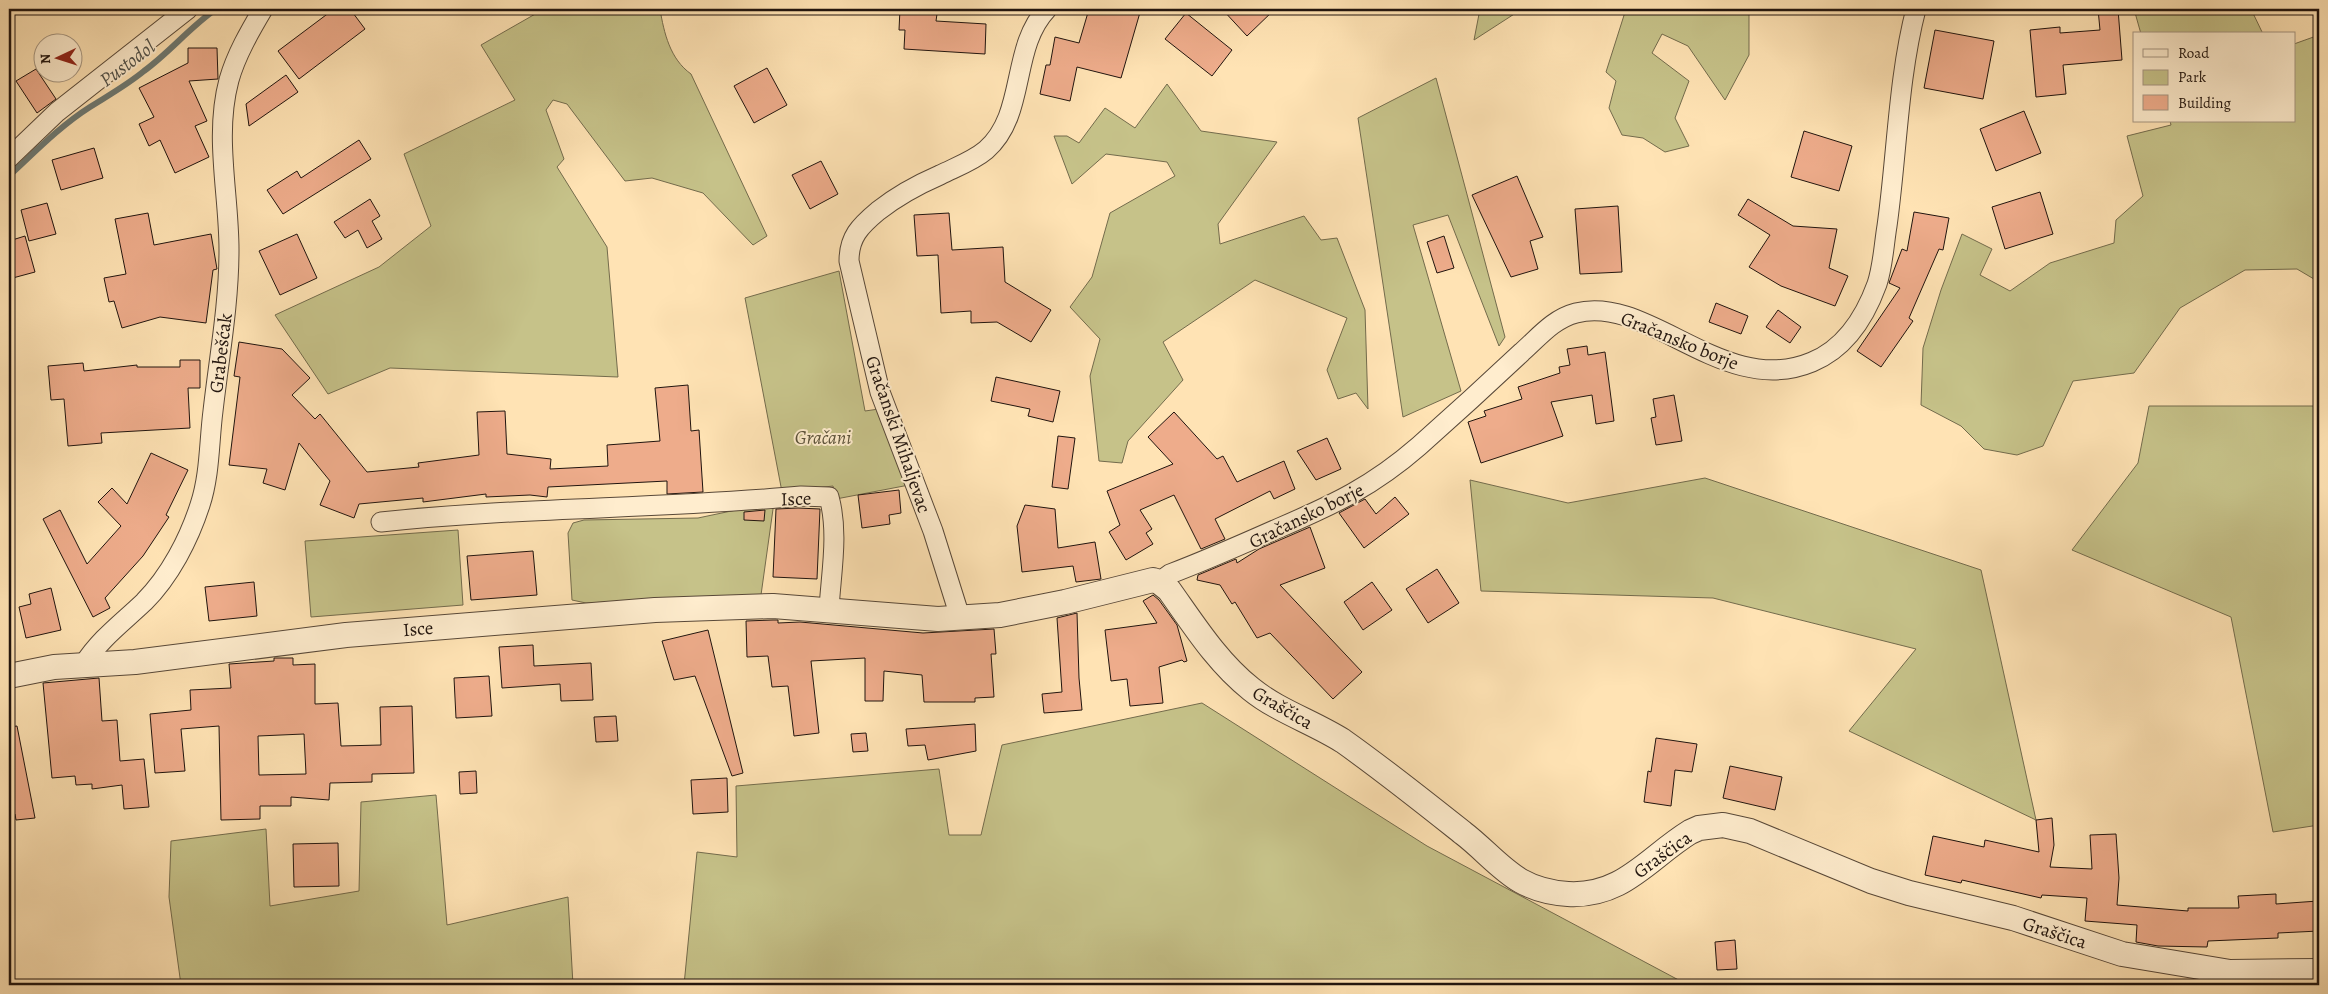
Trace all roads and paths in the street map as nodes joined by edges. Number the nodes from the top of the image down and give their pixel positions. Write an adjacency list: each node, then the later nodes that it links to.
1 (188, 9): 5 (street)
2 (263, 9): 10 (street, Grabešćak)
3 (1047, 9): 9 (street, Gračanski Mihaljevac)
4 (1916, 9): 7 (street, Gračansko borje)
5 (9, 158)
6 (381, 522): 8 (street, Isce)
7 (1159, 582): 9 (street, Isce); 12 (street, Graščica)
8 (829, 609): 9 (street, Isce); 10 (street, Isce)
9 (960, 617)
10 (84, 664): 11 (street, Isce)
11 (9, 676)
12 (2319, 971)

